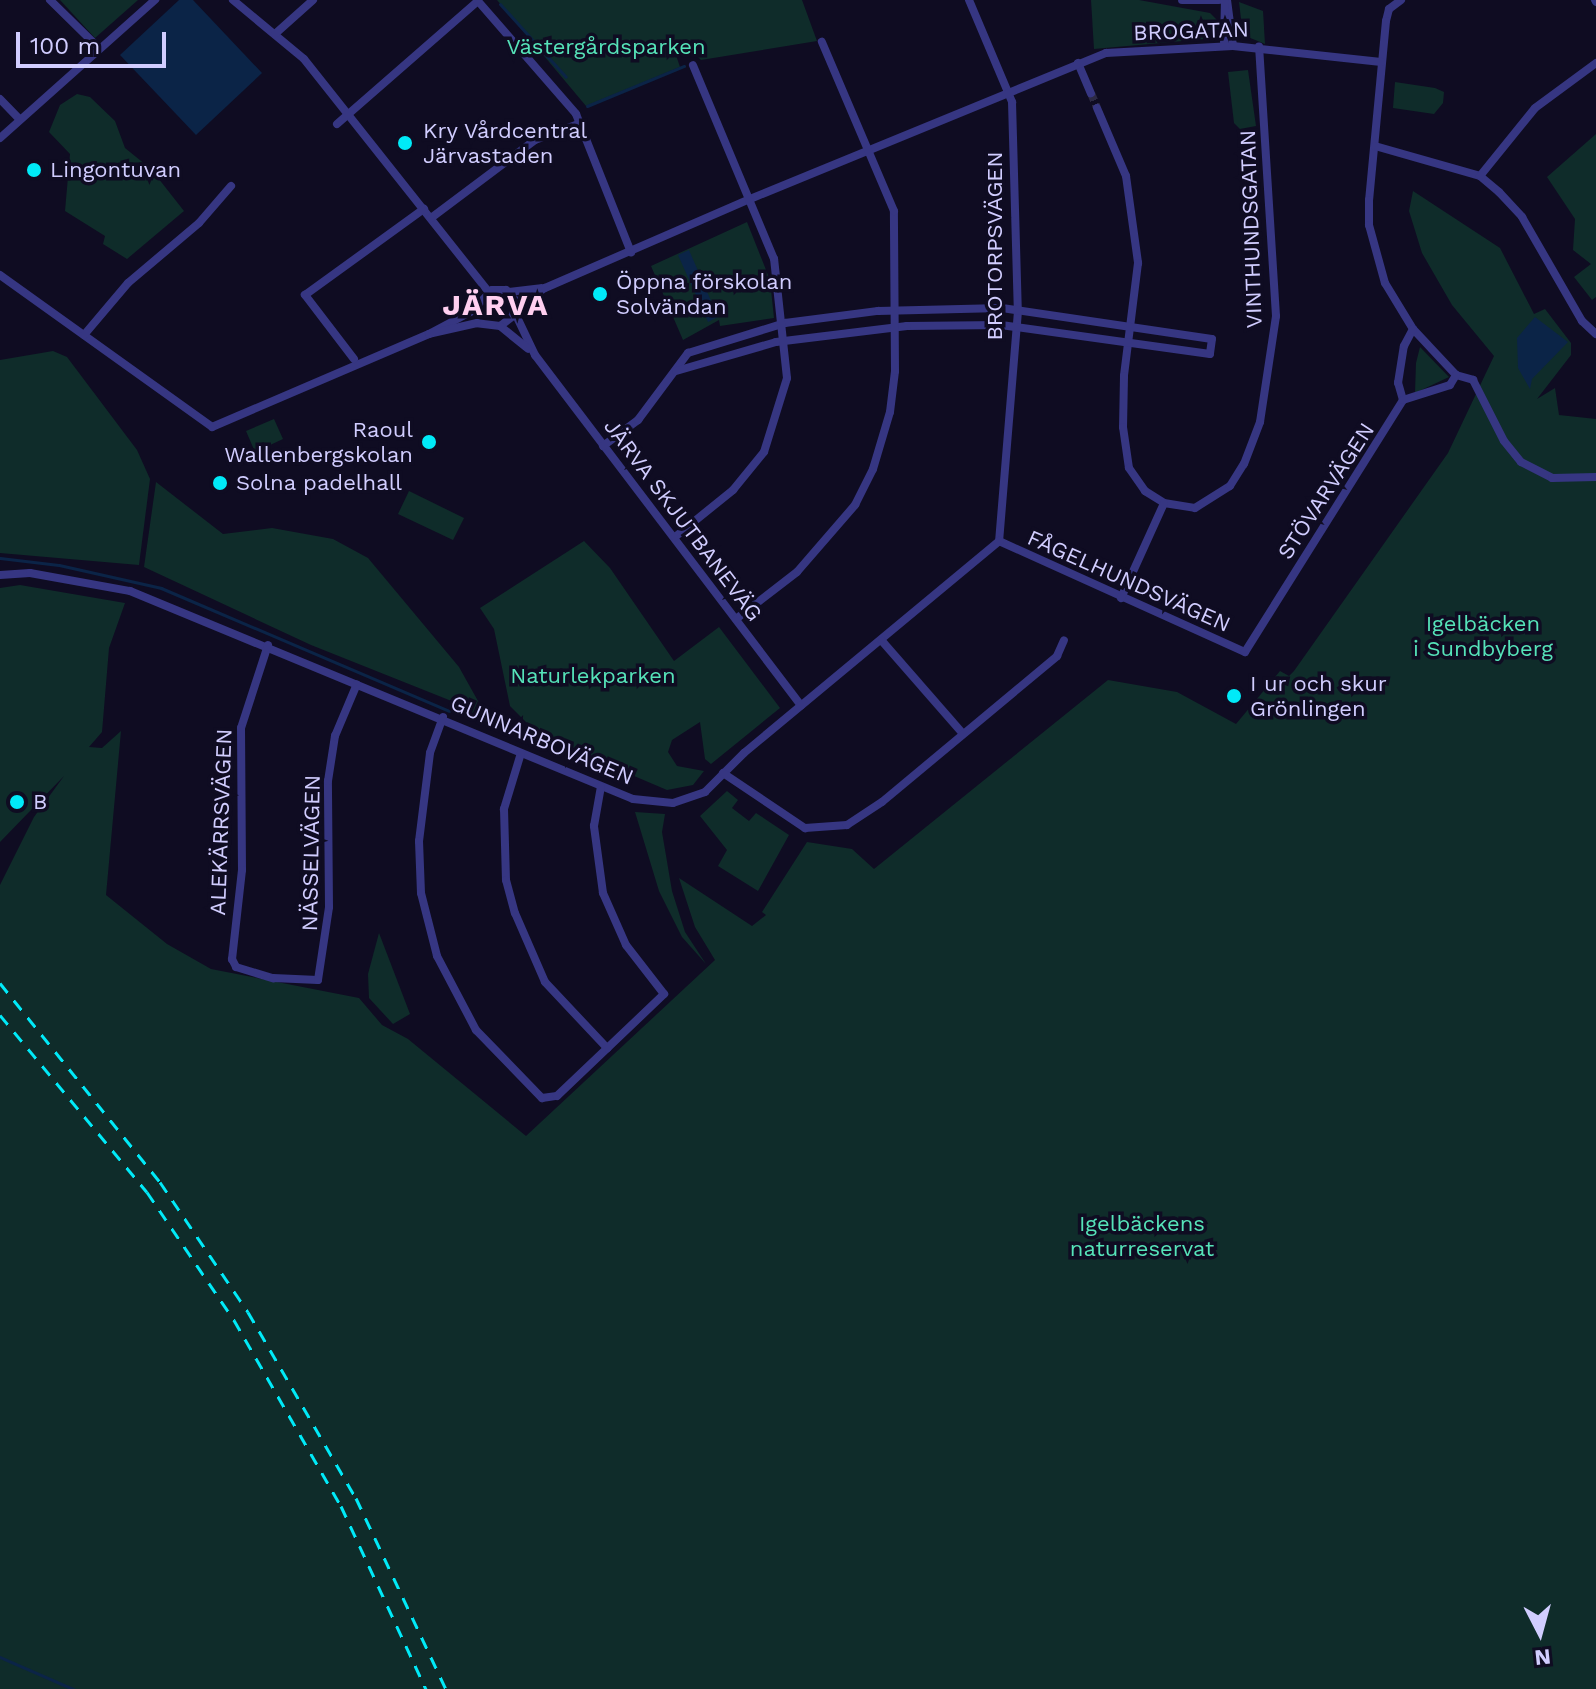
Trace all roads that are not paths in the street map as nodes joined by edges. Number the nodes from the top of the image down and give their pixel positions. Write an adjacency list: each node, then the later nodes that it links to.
1 (50, 0): 14 (street)
2 (155, 0): 14 (street)
3 (233, 0): 10 (street)
4 (313, 0): 10 (street)
5 (478, 0): 23 (street); 25 (street)
6 (969, 0): 20 (street)
7 (1182, 0): 8 (street)
8 (1223, 0): 12 (street)
9 (1401, 0): 15 (street)
10 (275, 34): 23 (street)
11 (822, 42): 29 (street)
12 (1229, 46): 13 (street, BROGATAN); 16 (street, BROGATAN)
13 (1259, 47): 15 (street, BROGATAN); 63 (street, VINTHUNDSGATAN)
14 (99, 48): 24 (street)
15 (1381, 62): 28 (street)
16 (1078, 63): 19 (street); 20 (street, BROGATAN)
17 (1596, 63): 30 (street)
18 (693, 65): 32 (street)
19 (1091, 93)
20 (1010, 95): 29 (street, BROGATAN); 43 (street, BROTORPSVÄGEN)
21 (0, 99): 24 (street)
22 (1097, 108): 49 (street)
23 (349, 114): 26 (street); 33 (street)
24 (19, 119): 27 (street)
25 (581, 123): 34 (street); 35 (street)
26 (337, 124)
27 (0, 138)
28 (1375, 146): 30 (street); 51 (street)
29 (870, 153): 32 (street, BROGATAN); 42 (street)
30 (1480, 176): 53 (street)
31 (231, 186): 54 (street)
32 (750, 199): 35 (street, BROGATAN); 45 (street)
33 (424, 209): 34 (street); 57 (street)
34 (431, 218): 38 (street)
35 (631, 252): 37 (street, BROGATAN)
36 (0, 275): 54 (street)
37 (545, 288): 39 (street); 41 (street)
38 (489, 292): 39 (street); 40 (street)
39 (509, 292): 41 (street)
40 (481, 303): 44 (street); 52 (street)
41 (515, 310): 46 (street); 50 (street)
42 (896, 311): 43 (street); 45 (street); 47 (street)
43 (1018, 311): 48 (street, BROTORPSVÄGEN); 49 (street)
44 (486, 323): 46 (street); 52 (street)
45 (785, 323): 55 (street); 58 (street)
46 (500, 326): 50 (street)
47 (895, 327): 48 (street); 55 (street); 68 (street)
48 (1017, 327): 56 (street); 65 (street, BROTORPSVÄGEN)
49 (1129, 327): 56 (street); 56 (street)
50 (513, 329): 61 (street, JÄRVA SKJUTBANEVÄG)
51 (1413, 329): 59 (street); 60 (street)
52 (429, 334): 54 (street)
53 (1596, 334)
54 (84, 335)
55 (786, 340): 58 (street); 64 (street)
56 (1127, 342): 63 (street)
57 (354, 359)
58 (676, 371): 61 (street)
59 (1456, 375): 60 (street); 62 (street)
60 (1403, 400): 72 (street, STÖVARVÄGEN)
61 (603, 446): 64 (street, JÄRVA SKJUTBANEVÄG)
62 (1596, 477)
63 (1164, 503): 67 (street)
64 (675, 537): 68 (street, JÄRVA SKJUTBANEVÄG)
65 (999, 541): 67 (street, FÅGELHUNDSVÄGEN); 70 (street, GUNNARBOVÄGEN)
66 (0, 575): 71 (street, GUNNARBOVÄGEN)
67 (1121, 598): 72 (street, FÅGELHUNDSVÄGEN)
68 (736, 619): 74 (street, JÄRVA SKJUTBANEVÄG)
69 (1064, 640): 76 (street)
70 (882, 641): 74 (street, GUNNARBOVÄGEN); 76 (street)
71 (268, 645): 73 (street, GUNNARBOVÄGEN); 80 (street, ALEKÄRRSVÄGEN)
72 (1245, 652)
73 (357, 684): 75 (street, GUNNARBOVÄGEN); 80 (street, NÄSSELVÄGEN)
74 (801, 706): 78 (street, GUNNARBOVÄGEN)
75 (443, 717): 77 (street, GUNNARBOVÄGEN); 81 (street)
76 (963, 734): 78 (street)
77 (521, 753): 79 (street, GUNNARBOVÄGEN); 81 (street)
78 (723, 773): 79 (street, GUNNARBOVÄGEN)
79 (601, 787): 81 (street)
80 (318, 980)
81 (607, 1048)

